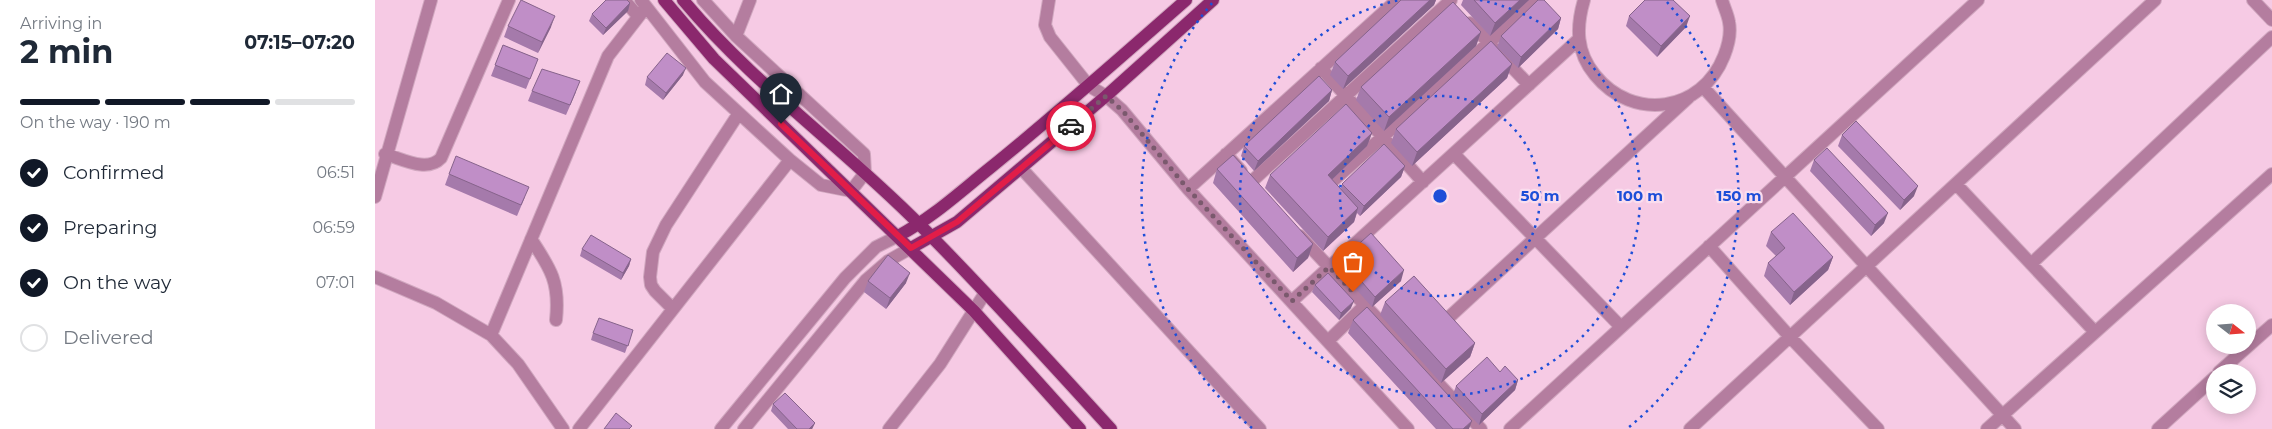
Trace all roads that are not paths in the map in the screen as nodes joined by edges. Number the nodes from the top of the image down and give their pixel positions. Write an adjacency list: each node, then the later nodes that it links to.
1 (431, 0): 34 (street)
2 (509, 0): 34 (street)
3 (624, 0): 19 (street)
4 (664, 0): 46 (main road)
5 (683, 0): 39 (main road)
6 (703, 0): 21 (street)
7 (750, 0): 21 (street)
8 (1049, 0): 27 (street)
9 (1186, 0): 27 (main road)
10 (1213, 0): 29 (main road)
11 (1397, 0): 25 (street)
12 (1537, 0): 24 (street)
13 (1584, 0): 23 (street)
14 (1722, 0): 28 (street)
15 (1978, 0): 41 (street)
16 (2155, 0): 43 (street)
17 (2253, 0): 20 (street)
18 (1454, 5): 24 (street); 30 (street)
19 (641, 8): 32 (street); 52 (street)
20 (2272, 20)
21 (736, 36): 39 (street)
22 (2272, 37): 56 (street)
23 (1579, 39): 26 (street); 31 (street)
24 (1489, 43): 26 (street); 33 (street)
25 (1321, 68): 30 (street); 35 (street)
26 (1529, 85): 36 (street)
27 (1089, 86): 29 (street); 48 (main road)
28 (1703, 87): 31 (street); 41 (street)
29 (1106, 96): 38 (main road); 45 (street)
30 (1346, 96): 33 (street); 35 (street)
31 (1689, 97): 53 (street)
32 (739, 113): 37 (street); 63 (street)
33 (1383, 138): 42 (street); 44 (street)
34 (385, 154): 47 (street)
35 (1226, 154): 45 (street)
36 (1454, 154): 42 (street); 53 (street)
37 (790, 160): 46 (street); 63 (street)
38 (1022, 169): 51 (main road); 83 (street)
39 (865, 174): 46 (street); 48 (main road)
40 (2272, 174): 69 (street)
41 (1785, 176): 54 (street); 57 (street)
42 (1423, 182): 58 (street)
43 (1956, 184): 56 (street); 57 (street)
44 (1326, 187)
45 (1188, 189): 61 (street)
46 (851, 191): 50 (main road)
47 (375, 197)
48 (919, 224): 50 (main road); 51 (main road)
49 (1290, 224): 58 (street)
50 (898, 236): 55 (main road); 78 (street)
51 (932, 238): 55 (main road); 60 (main road)
52 (531, 239): 65 (street); 70 (street)
53 (1536, 239): 66 (street); 68 (street)
54 (1709, 246): 68 (street); 71 (street)
55 (911, 248): 64 (main road); 79 (street)
56 (2031, 264): 69 (street)
57 (1867, 266): 71 (street); 75 (street)
58 (1329, 267): 61 (street); 62 (street)
59 (375, 277): 70 (street)
60 (985, 293): 64 (street); 82 (main road)
61 (1292, 301): 72 (street)
62 (1365, 305): 72 (street); 85 (street)
63 (673, 309): 77 (street)
64 (974, 311): 80 (street); 81 (main road)
65 (556, 320)
66 (1446, 320)
67 (2272, 324): 73 (street)
68 (1621, 327): 86 (street)
69 (2095, 332): 75 (street)
70 (491, 335): 76 (street)
71 (1789, 337): 87 (street); 88 (street)
72 (1328, 341): 84 (street)
73 (2228, 364)
74 (2206, 384): 91 (street)
75 (2002, 415): 89 (street); 90 (street)
76 (556, 427)
77 (579, 429)
78 (721, 429)
79 (744, 429)
80 (889, 429)
81 (1080, 429)
82 (1111, 429)
83 (1260, 429)
84 (1408, 429)
85 (1481, 429)
86 (1510, 429)
87 (1690, 429)
88 (1878, 429)
89 (1987, 429)
90 (2015, 429)
91 (2157, 429)

